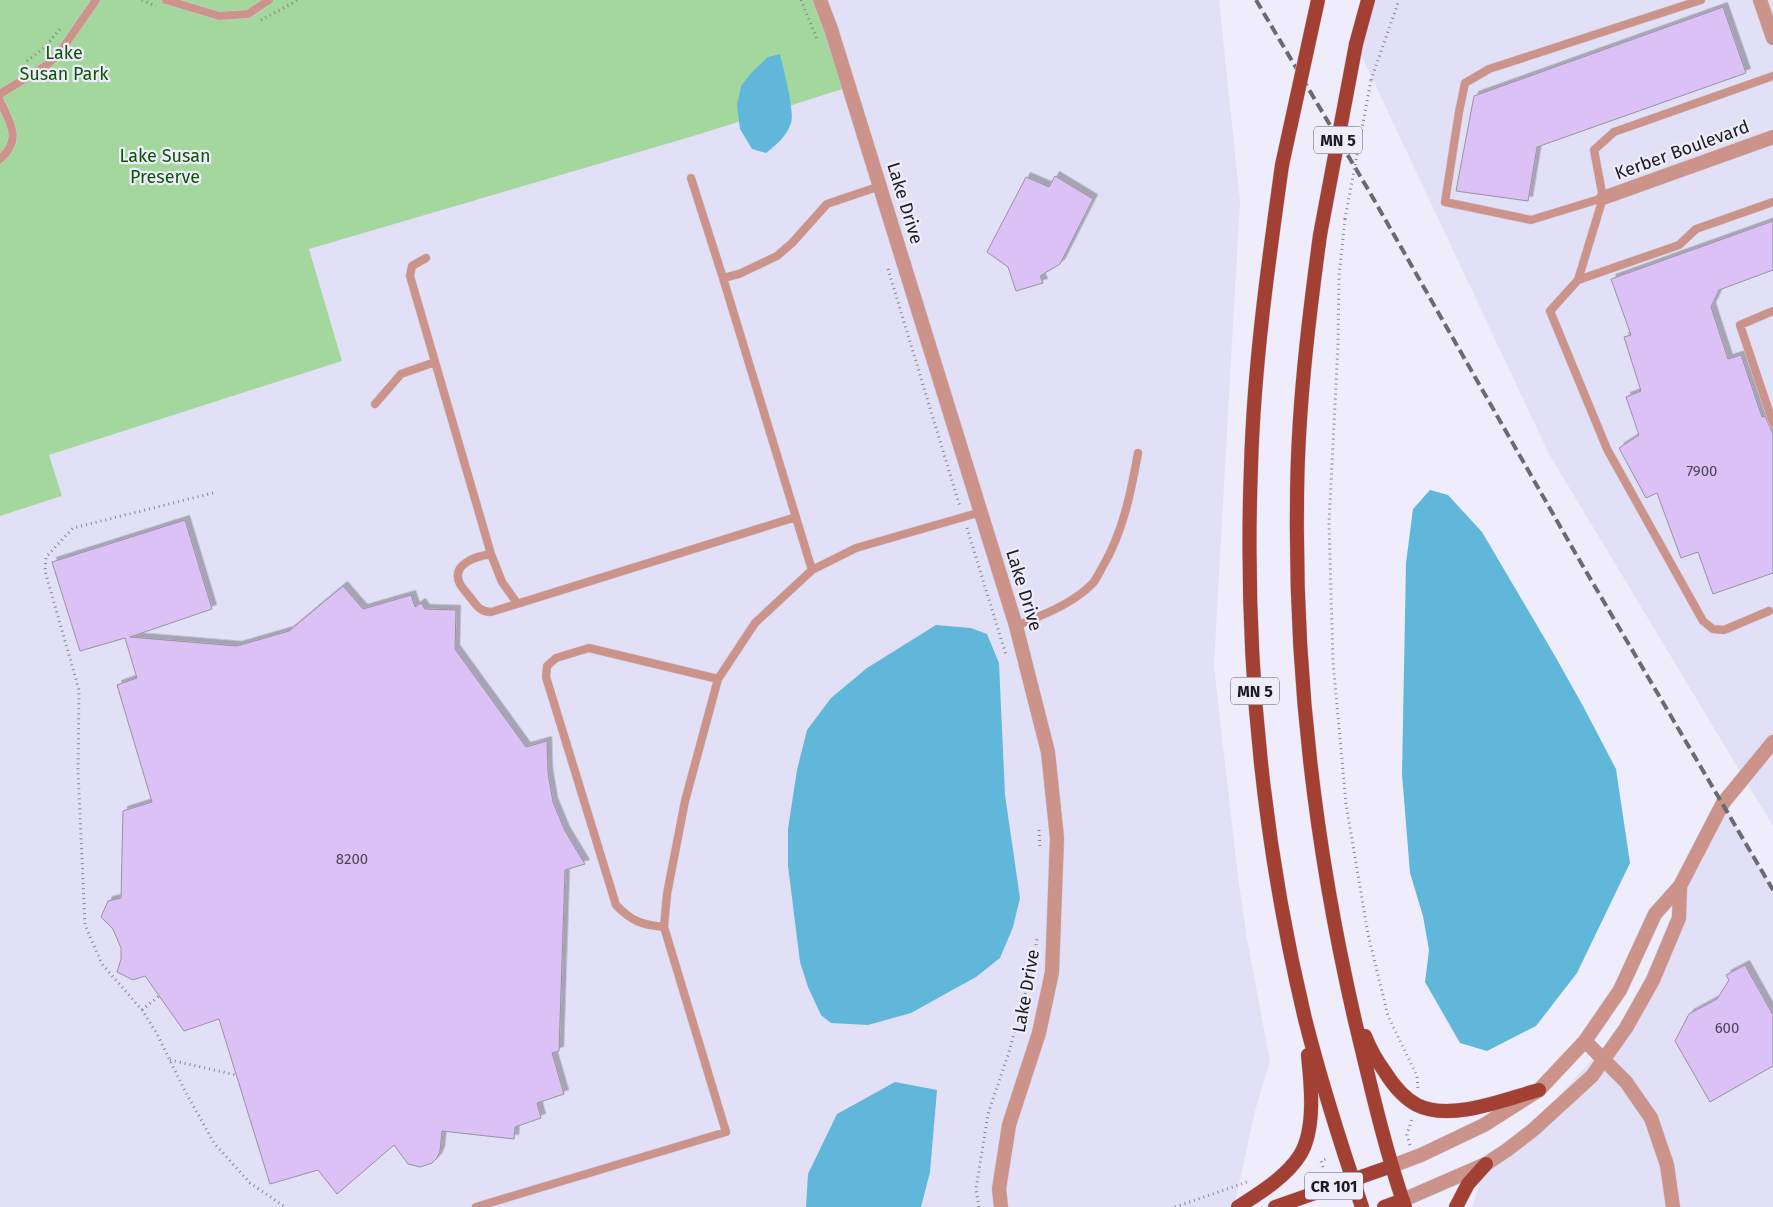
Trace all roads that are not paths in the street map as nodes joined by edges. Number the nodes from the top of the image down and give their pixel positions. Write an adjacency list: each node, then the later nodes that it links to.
1 (96, 0): 11 (lane)
2 (269, 0): 8 (lane)
3 (820, 0): 16 (street, Lake Drive)
4 (1318, 0): 39 (main road, MN 5, bridge)
5 (1368, 0): 38 (main road, MN 5, bridge)
6 (1701, 0): 17 (lane)
7 (1760, 0): 9 (street)
8 (171, 1)
9 (1773, 38)
10 (1773, 76): 17 (lane)
11 (0, 94)
12 (0, 102): 14 (lane)
13 (1773, 137): 17 (street, Kerber Boulevard)
14 (0, 160)
15 (692, 178): 20 (lane)
16 (880, 186): 20 (lane); 27 (street, Lake Drive)
17 (1603, 198): 21 (lane)
18 (1773, 202): 21 (lane)
19 (426, 258): 23 (lane)
20 (722, 278): 28 (lane)
21 (1578, 280): 32 (lane)
22 (1773, 311): 25 (lane)
23 (435, 362): 24 (lane); 29 (lane)
24 (375, 404)
25 (1773, 423)
26 (1138, 453): 33 (lane)
27 (981, 512): 30 (lane); 33 (street, Lake Drive)
28 (796, 517): 30 (lane); 31 (lane)
29 (491, 554): 31 (lane); 31 (lane)
30 (812, 570): 34 (lane)
31 (516, 603)
32 (1772, 612)
33 (1016, 626): 48 (street, Lake Drive)
34 (718, 679): 37 (lane); 37 (lane)
35 (1773, 742): 36 (street)
36 (1680, 886): 40 (street); 41 (street)
37 (664, 927): 47 (lane)
38 (1350, 998): 42 (main road); 44 (main road, MN 5)
39 (1305, 1017): 45 (main road, MN 5); 49 (main road)
40 (1585, 1040): 41 (street); 42 (street)
41 (1604, 1059): 43 (street); 54 (street)
42 (1539, 1090): 44 (street)
43 (1486, 1164): 46 (street); 53 (main road)
44 (1392, 1166): 45 (main road, CR 101); 46 (main road, MN 5)
45 (1353, 1180): 50 (main road, CR 101); 51 (main road, MN 5)
46 (1404, 1204): 52 (main road, CR 101)
47 (476, 1207)
48 (1001, 1207)
49 (1238, 1207)
50 (1275, 1207)
51 (1362, 1207)
52 (1384, 1207)
53 (1456, 1207)
54 (1673, 1207)

